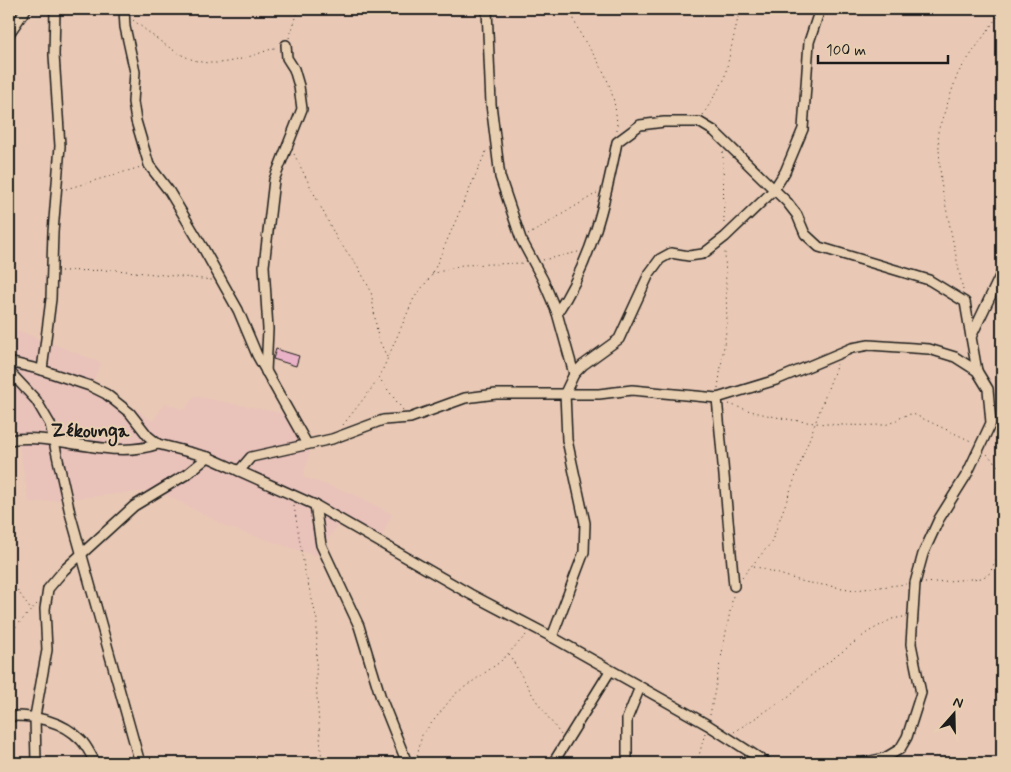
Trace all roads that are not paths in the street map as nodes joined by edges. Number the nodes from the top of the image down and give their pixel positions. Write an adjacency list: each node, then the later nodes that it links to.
1 (26, 9): 6 (street)
2 (55, 9): 14 (street)
3 (487, 9): 10 (street)
4 (820, 9): 8 (street)
5 (125, 11): 16 (street)
6 (9, 34)
7 (286, 45): 16 (street)
8 (773, 191): 10 (street); 11 (street); 17 (street)
9 (1002, 272): 11 (street)
10 (557, 313): 17 (street)
11 (971, 337): 15 (street)
12 (9, 362): 14 (street)
13 (9, 370): 21 (street)
14 (42, 370): 22 (street)
15 (977, 370): 19 (street); 41 (street)
16 (266, 372): 23 (street)
17 (574, 374): 18 (street)
18 (564, 393): 19 (street); 23 (street); 29 (street)
19 (719, 398): 28 (street)
20 (9, 440): 21 (street)
21 (54, 442): 22 (street); 27 (street)
22 (158, 444): 24 (street)
23 (307, 444): 25 (street)
24 (208, 457): 25 (street); 27 (street)
25 (239, 471): 26 (street)
26 (315, 505): 29 (street); 37 (street)
27 (82, 554): 33 (street); 36 (street)
28 (734, 586)
29 (552, 637): 30 (street)
30 (610, 671): 31 (street); 38 (street)
31 (640, 687): 39 (street); 40 (street)
32 (9, 716): 33 (street)
33 (35, 716): 34 (street); 35 (street)
34 (36, 763)
35 (96, 763)
36 (140, 763)
37 (407, 763)
38 (553, 763)
39 (627, 763)
40 (767, 763)
41 (861, 763)

